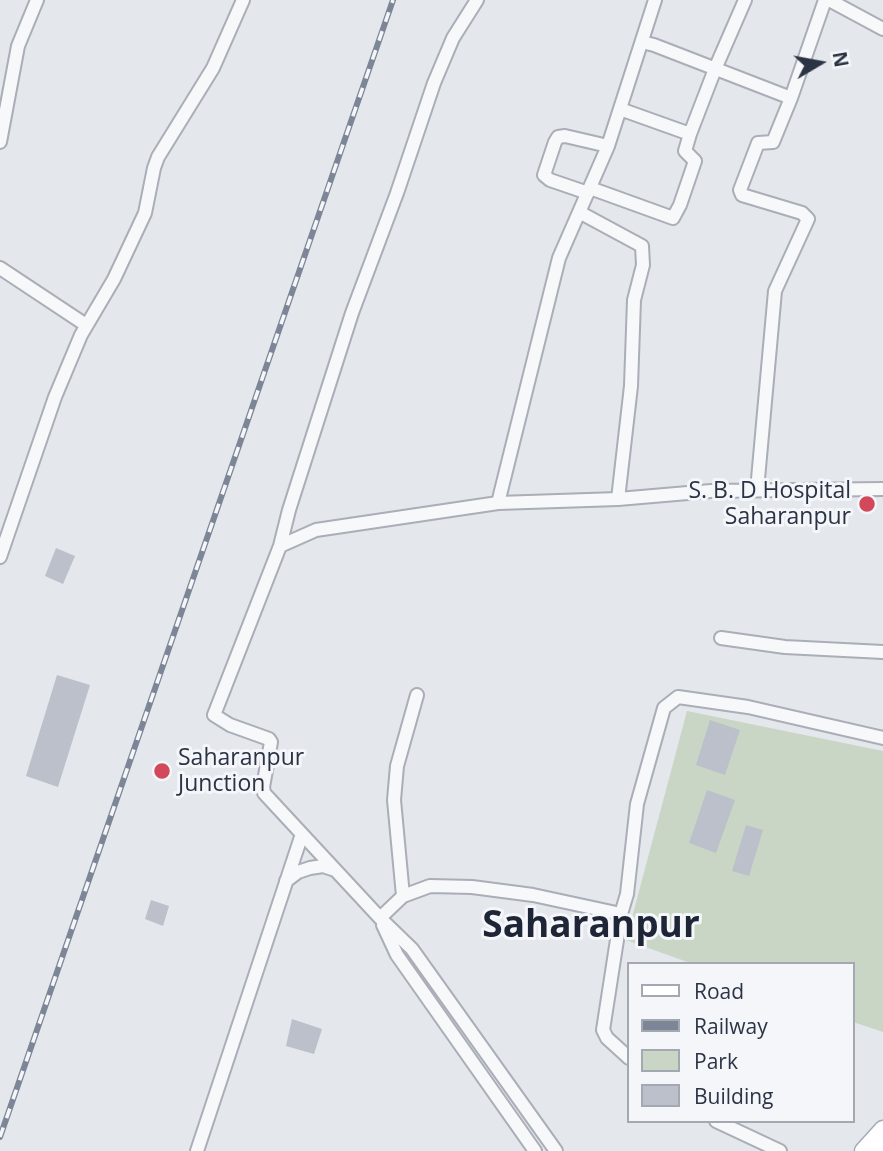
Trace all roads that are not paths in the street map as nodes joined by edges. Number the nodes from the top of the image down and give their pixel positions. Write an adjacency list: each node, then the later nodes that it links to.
1 (37, 0): 14 (street)
2 (243, 0): 19 (street)
3 (477, 0): 24 (street)
4 (655, 0): 9 (street)
5 (745, 0): 10 (street)
6 (827, 0): 7 (street); 11 (street)
7 (844, 4): 8 (street)
8 (883, 29)
9 (642, 42): 10 (street); 12 (street)
10 (715, 69): 11 (street); 13 (street)
11 (791, 98): 21 (street)
12 (620, 109): 13 (street); 15 (street)
13 (690, 134): 16 (street)
14 (0, 142)
15 (608, 146): 16 (street); 16 (street)
16 (589, 190): 17 (street)
17 (579, 212): 22 (street); 23 (street)
18 (0, 268): 19 (street)
19 (86, 326): 25 (street)
20 (883, 489): 21 (street)
21 (757, 491): 22 (street)
22 (618, 499): 23 (street)
23 (498, 503): 24 (street)
24 (281, 546): 30 (street)
25 (0, 557)
26 (721, 638): 27 (street)
27 (883, 652)
28 (417, 695): 33 (street)
29 (883, 738): 34 (street)
30 (302, 834): 31 (street); 32 (street)
31 (335, 870): 32 (street); 35 (street)
32 (286, 881): 39 (street)
33 (403, 896): 34 (street); 35 (street)
34 (621, 914): 36 (street)
35 (380, 918): 40 (street); 41 (street)
36 (628, 1057)
37 (720, 1123): 42 (street)
38 (883, 1129): 43 (main road)
39 (197, 1151)
40 (535, 1151)
41 (556, 1151)
42 (780, 1151)
43 (863, 1151)

